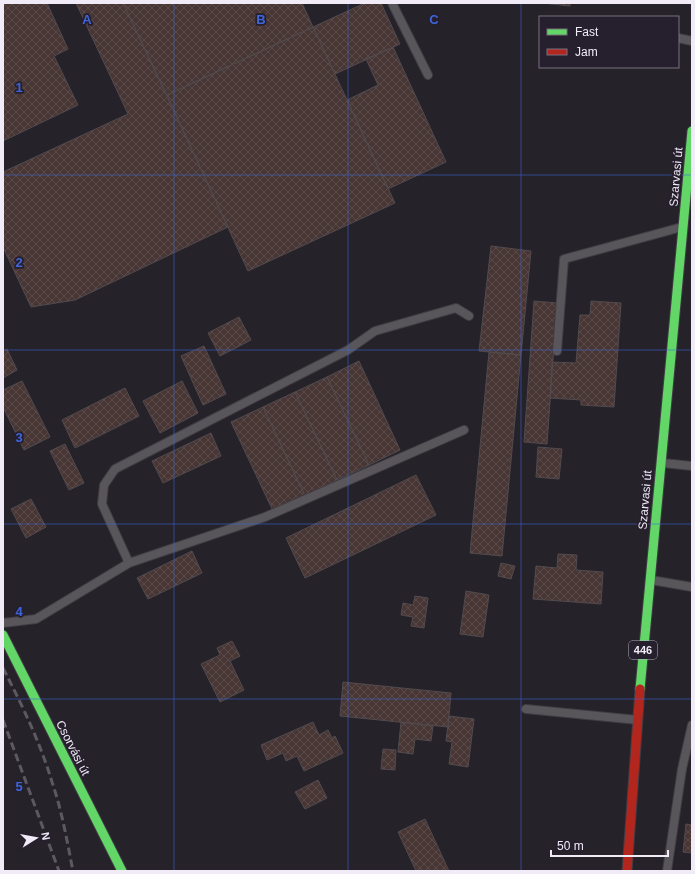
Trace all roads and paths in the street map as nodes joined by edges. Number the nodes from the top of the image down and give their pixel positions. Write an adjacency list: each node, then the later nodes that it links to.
1 (392, 3): 4 (lane)
2 (679, 38): 3 (lane)
3 (692, 41)
4 (428, 75)
5 (692, 132): 6 (main road, Szarvasi út / 446)
6 (689, 188): 7 (main road, Szarvasi út / 446)
7 (683, 227): 9 (lane); 11 (main road, Szarvasi út / 446)
8 (469, 316): 13 (lane)
9 (557, 351)
10 (464, 430): 13 (lane)
11 (660, 463): 12 (lane); 14 (main road, Szarvasi út / 446)
12 (692, 466)
13 (129, 563): 16 (lane)
14 (650, 580): 15 (lane); 19 (main road, Szarvasi út / 446)
15 (692, 587)
16 (3, 623)
17 (3, 635): 21 (main road, Csorvási út)
18 (526, 708): 19 (lane)
19 (638, 720): 22 (main road, Szarvasi út / 446)
20 (692, 725): 23 (lane)
21 (122, 871)
22 (627, 871)
23 (666, 871)

